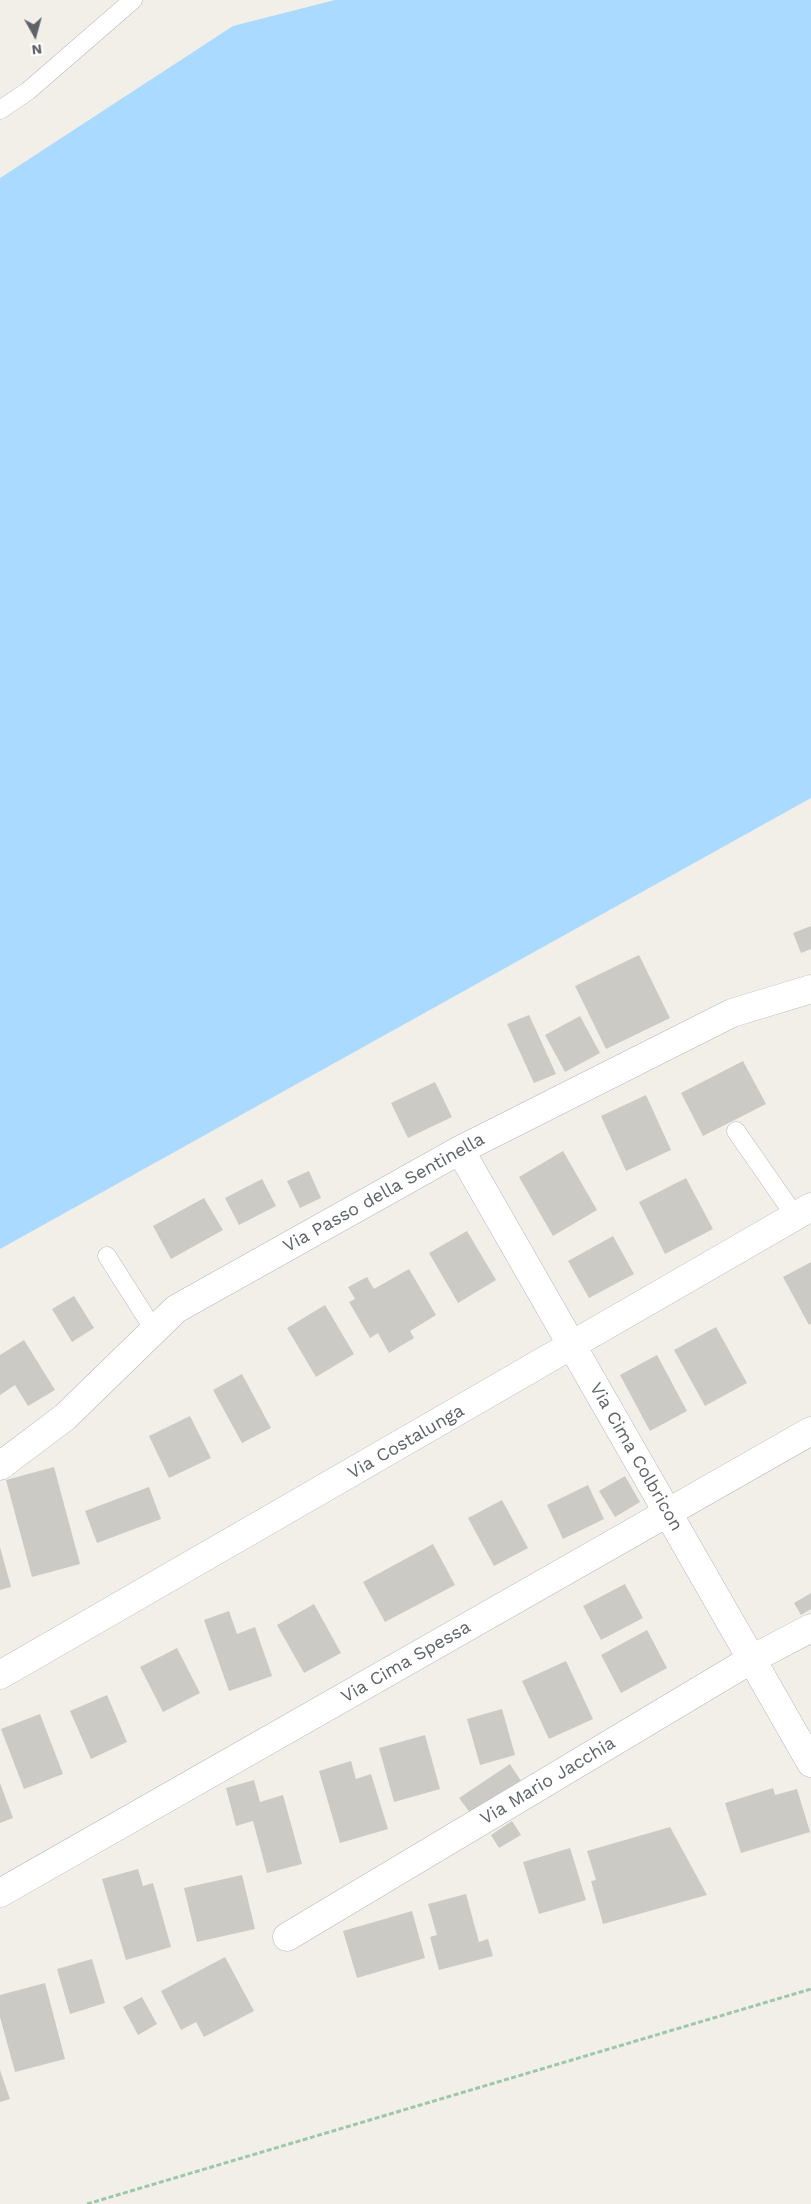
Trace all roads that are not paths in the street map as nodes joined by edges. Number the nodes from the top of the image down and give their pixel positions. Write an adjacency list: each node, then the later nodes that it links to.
1 (133, 0): 2 (lane)
2 (0, 110)
3 (811, 989): 5 (street, Via Passo della Sentinella)
4 (736, 1131): 6 (lane)
5 (460, 1150): 8 (street, Via Passo della Sentinella); 9 (street, Via Cima Colbricon)
6 (803, 1212): 9 (street, Via Costalunga)
7 (107, 1256): 8 (lane)
8 (154, 1330): 11 (street, Via Passo della Sentinella)
9 (572, 1346): 12 (street, Via Cima Colbricon); 15 (street, Via Costalunga)
10 (811, 1431): 12 (street, Via Cima Spessa)
11 (0, 1466)
12 (668, 1513): 14 (street, Via Cima Colbricon); 17 (street, Via Cima Spessa)
13 (811, 1628): 14 (street, Via Mario Jacchia)
14 (752, 1659): 16 (street, Via Cima Colbricon); 18 (street, Via Mario Jacchia)
15 (0, 1675)
16 (811, 1763)
17 (0, 1893)
18 (287, 1937)

